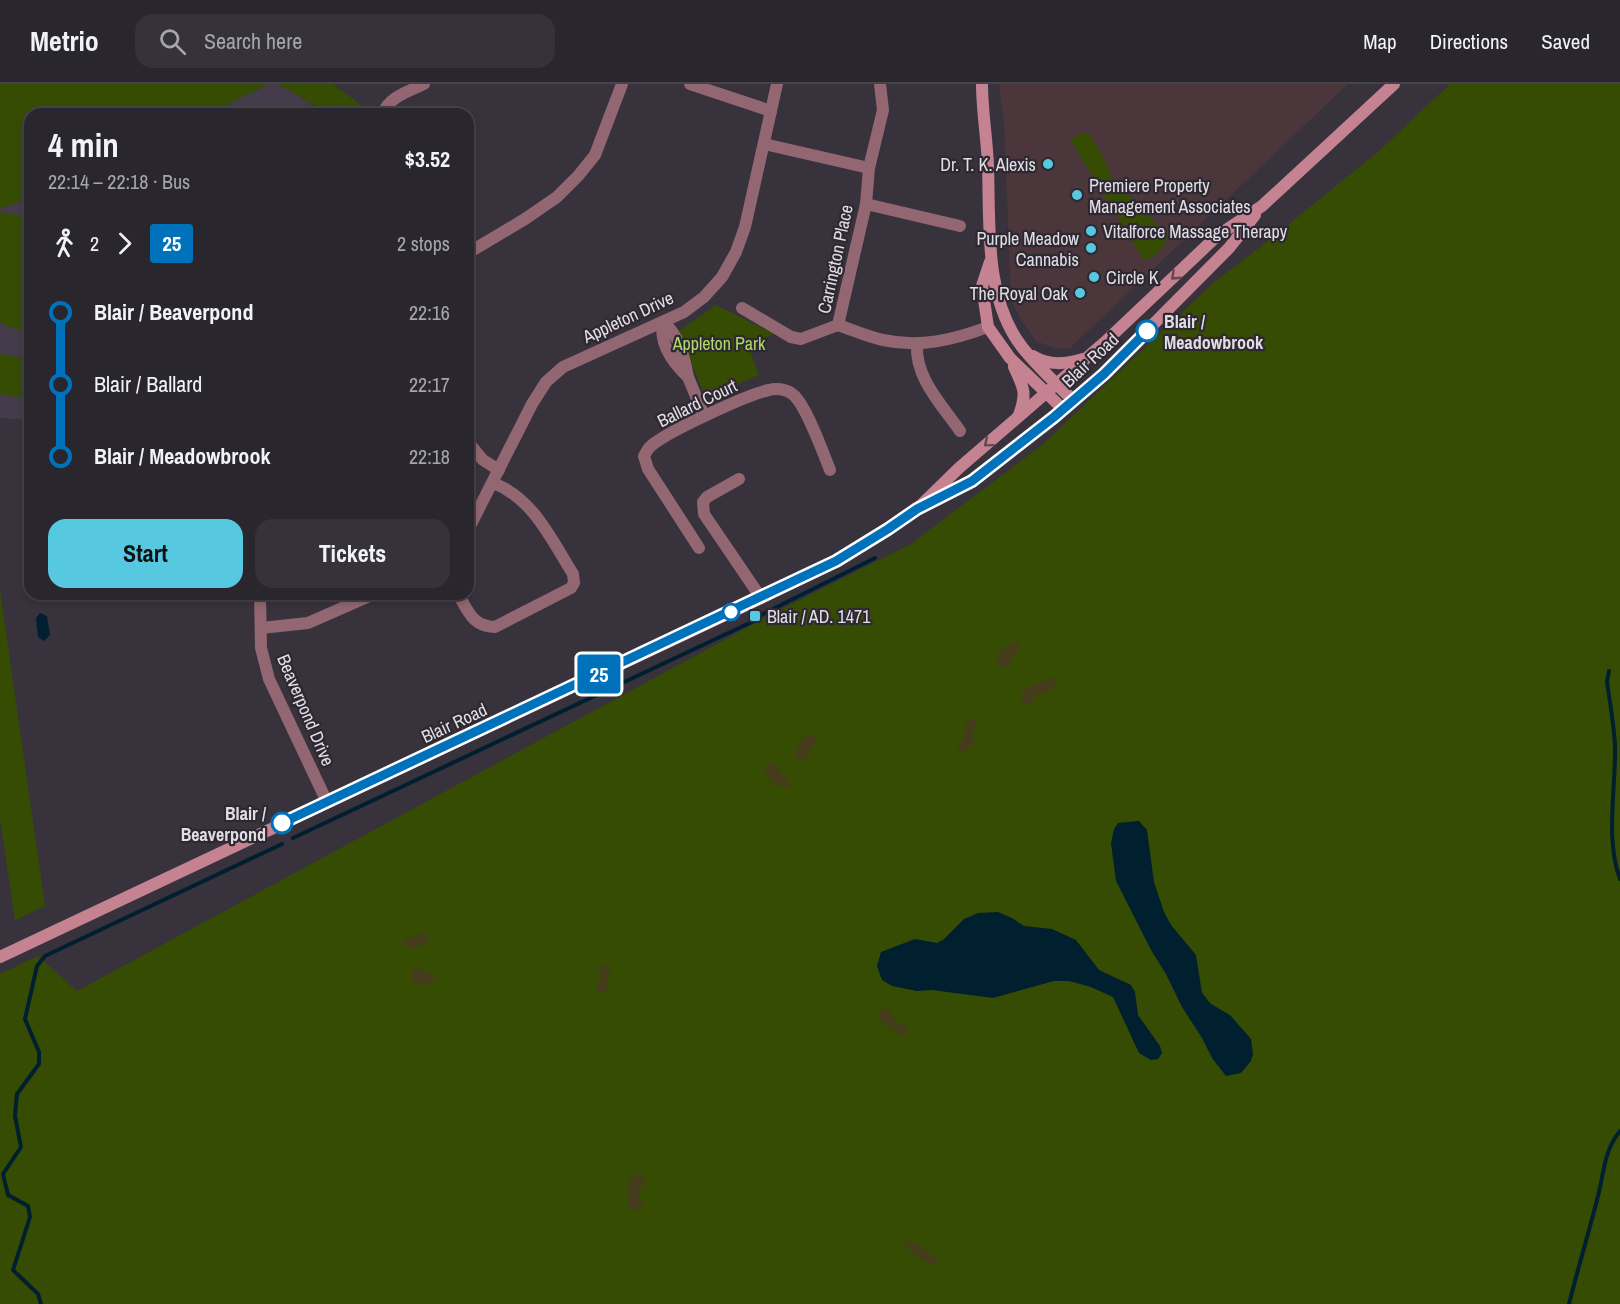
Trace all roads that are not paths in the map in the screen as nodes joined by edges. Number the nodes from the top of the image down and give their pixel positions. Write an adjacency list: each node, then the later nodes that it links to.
1 (424, 84): 8 (street)
2 (622, 84): 15 (street)
3 (690, 84): 9 (street)
4 (777, 84): 9 (street, Appleton Drive)
5 (880, 84): 11 (street, Carrington Place)
6 (1394, 84): 13 (main road, Blair Road)
7 (981, 88): 16 (main road)
8 (385, 108)
9 (771, 111): 10 (street, Appleton Drive)
10 (764, 144): 11 (street); 18 (street, Appleton Drive)
11 (869, 168): 12 (street, Carrington Place)
12 (866, 204): 14 (street); 19 (street, Carrington Place)
13 (1262, 206): 24 (main road, Blair Road, one-way to 24); 26 (main road, Blair Road)
14 (960, 226)
15 (474, 249)
16 (991, 258): 20 (main road); 22 (main road)
17 (742, 308): 19 (street)
18 (663, 321): 28 (street); 32 (street, Appleton Drive)
19 (838, 325): 21 (street, Carrington Place)
20 (988, 327): 21 (street, Carrington Place); 23 (main road)
21 (917, 345): 30 (street)
22 (1021, 346): 24 (main road); 25 (main road)
23 (1010, 358): 25 (main road); 29 (main road)
24 (1087, 358): 25 (main road, Blair Road)
25 (1051, 388): 26 (main road); 27 (main road); 29 (main road, Blair Road)
26 (1073, 400): 27 (main road, Blair Road)
27 (1063, 409): 36 (main road, Blair Road)
28 (704, 416): 33 (street, Ballard Court); 38 (street, Ballard Court)
29 (1017, 419): 36 (main road, Blair Road, one-way to 36)
30 (960, 431)
31 (474, 449): 32 (street)
32 (499, 470): 35 (street, Appleton Drive)
33 (830, 470)
34 (739, 480): 39 (street)
35 (493, 483): 37 (street, Appleton Drive); 42 (street)
36 (917, 509): 39 (main road, Blair Road)
37 (474, 519)
38 (699, 548)
39 (761, 598): 44 (main road, Blair Road)
40 (260, 600): 43 (street, Beaverpond Drive)
41 (360, 600): 43 (street)
42 (461, 600)
43 (261, 628): 44 (street, Beaverpond Drive)
44 (327, 802): 45 (main road, Blair Road)
45 (0, 957)

